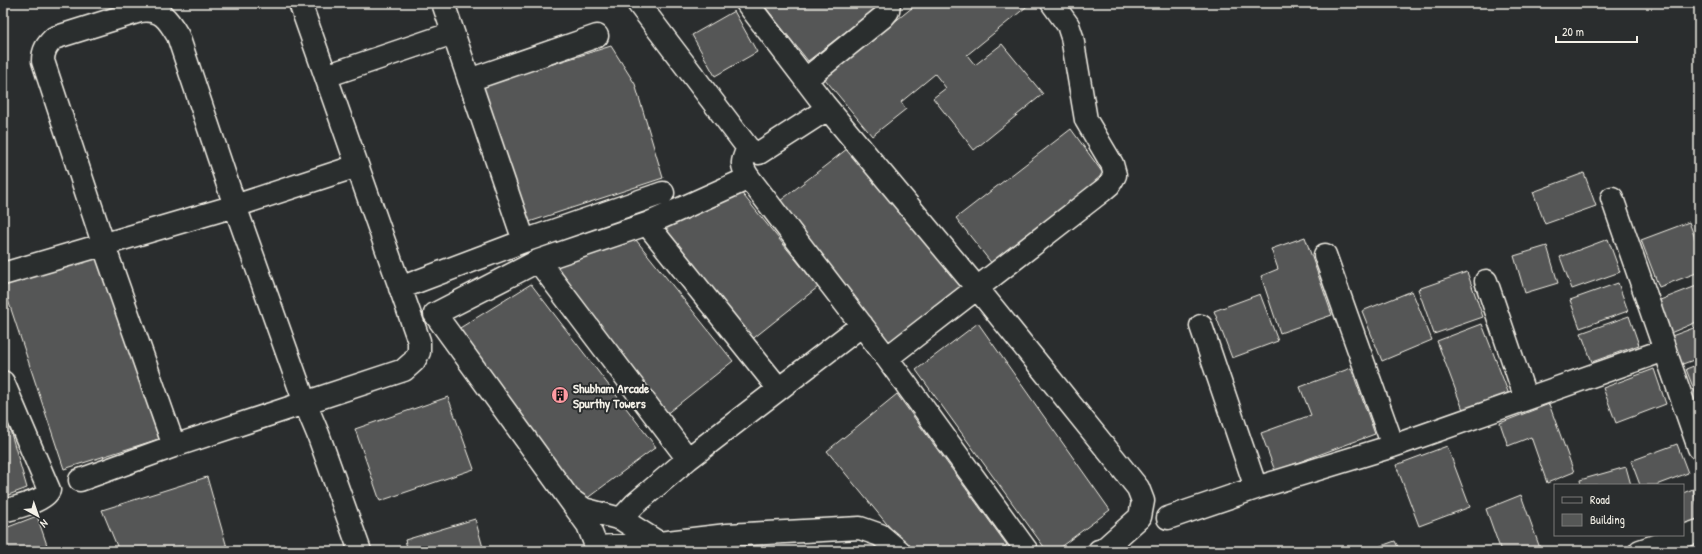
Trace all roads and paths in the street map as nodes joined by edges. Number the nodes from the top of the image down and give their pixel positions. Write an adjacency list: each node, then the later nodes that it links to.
1 (300, 3): 9 (street)
2 (443, 3): 7 (street)
3 (638, 3): 13 (street)
4 (747, 3): 10 (street)
5 (1052, 3): 27 (street)
6 (890, 4): 10 (street)
7 (453, 33): 9 (street); 11 (street)
8 (597, 36): 11 (street)
9 (326, 76): 14 (street)
10 (806, 79): 12 (street)
11 (469, 80): 20 (street)
12 (824, 104): 13 (street); 27 (street)
13 (748, 148): 15 (street)
14 (357, 166): 18 (street); 26 (street)
15 (749, 178): 19 (street); 28 (street)
16 (663, 193): 20 (street)
17 (1612, 198): 30 (street)
18 (235, 206): 21 (street); 21 (street); 35 (street)
19 (647, 224): 23 (street); 33 (street)
20 (524, 241): 26 (street)
21 (103, 243): 24 (street); 36 (street)
22 (1325, 254): 37 (street)
23 (538, 261): 39 (street); 42 (street)
24 (3, 274)
25 (1486, 281): 34 (street)
26 (400, 288): 35 (street)
27 (977, 288): 31 (street); 52 (street)
28 (862, 325): 31 (street); 33 (street)
29 (1201, 326): 41 (street)
30 (1665, 350): 34 (street); 38 (street)
31 (887, 358): 51 (street)
32 (3, 382): 43 (street)
33 (779, 389): 39 (street)
34 (1526, 399): 37 (street)
35 (305, 404): 36 (street); 49 (street)
36 (174, 446): 40 (street)
37 (1393, 446): 41 (street)
38 (1699, 448)
39 (688, 459): 45 (street)
40 (80, 480)
41 (1256, 488): 44 (street)
42 (570, 500): 45 (street); 48 (street)
43 (3, 511)
44 (1168, 518)
45 (628, 523): 47 (street); 48 (street)
46 (1699, 531): 53 (street)
47 (659, 543): 48 (street); 50 (street)
48 (596, 545)
49 (360, 551)
50 (899, 551)
51 (1027, 551)
52 (1099, 551)
53 (1640, 551)

